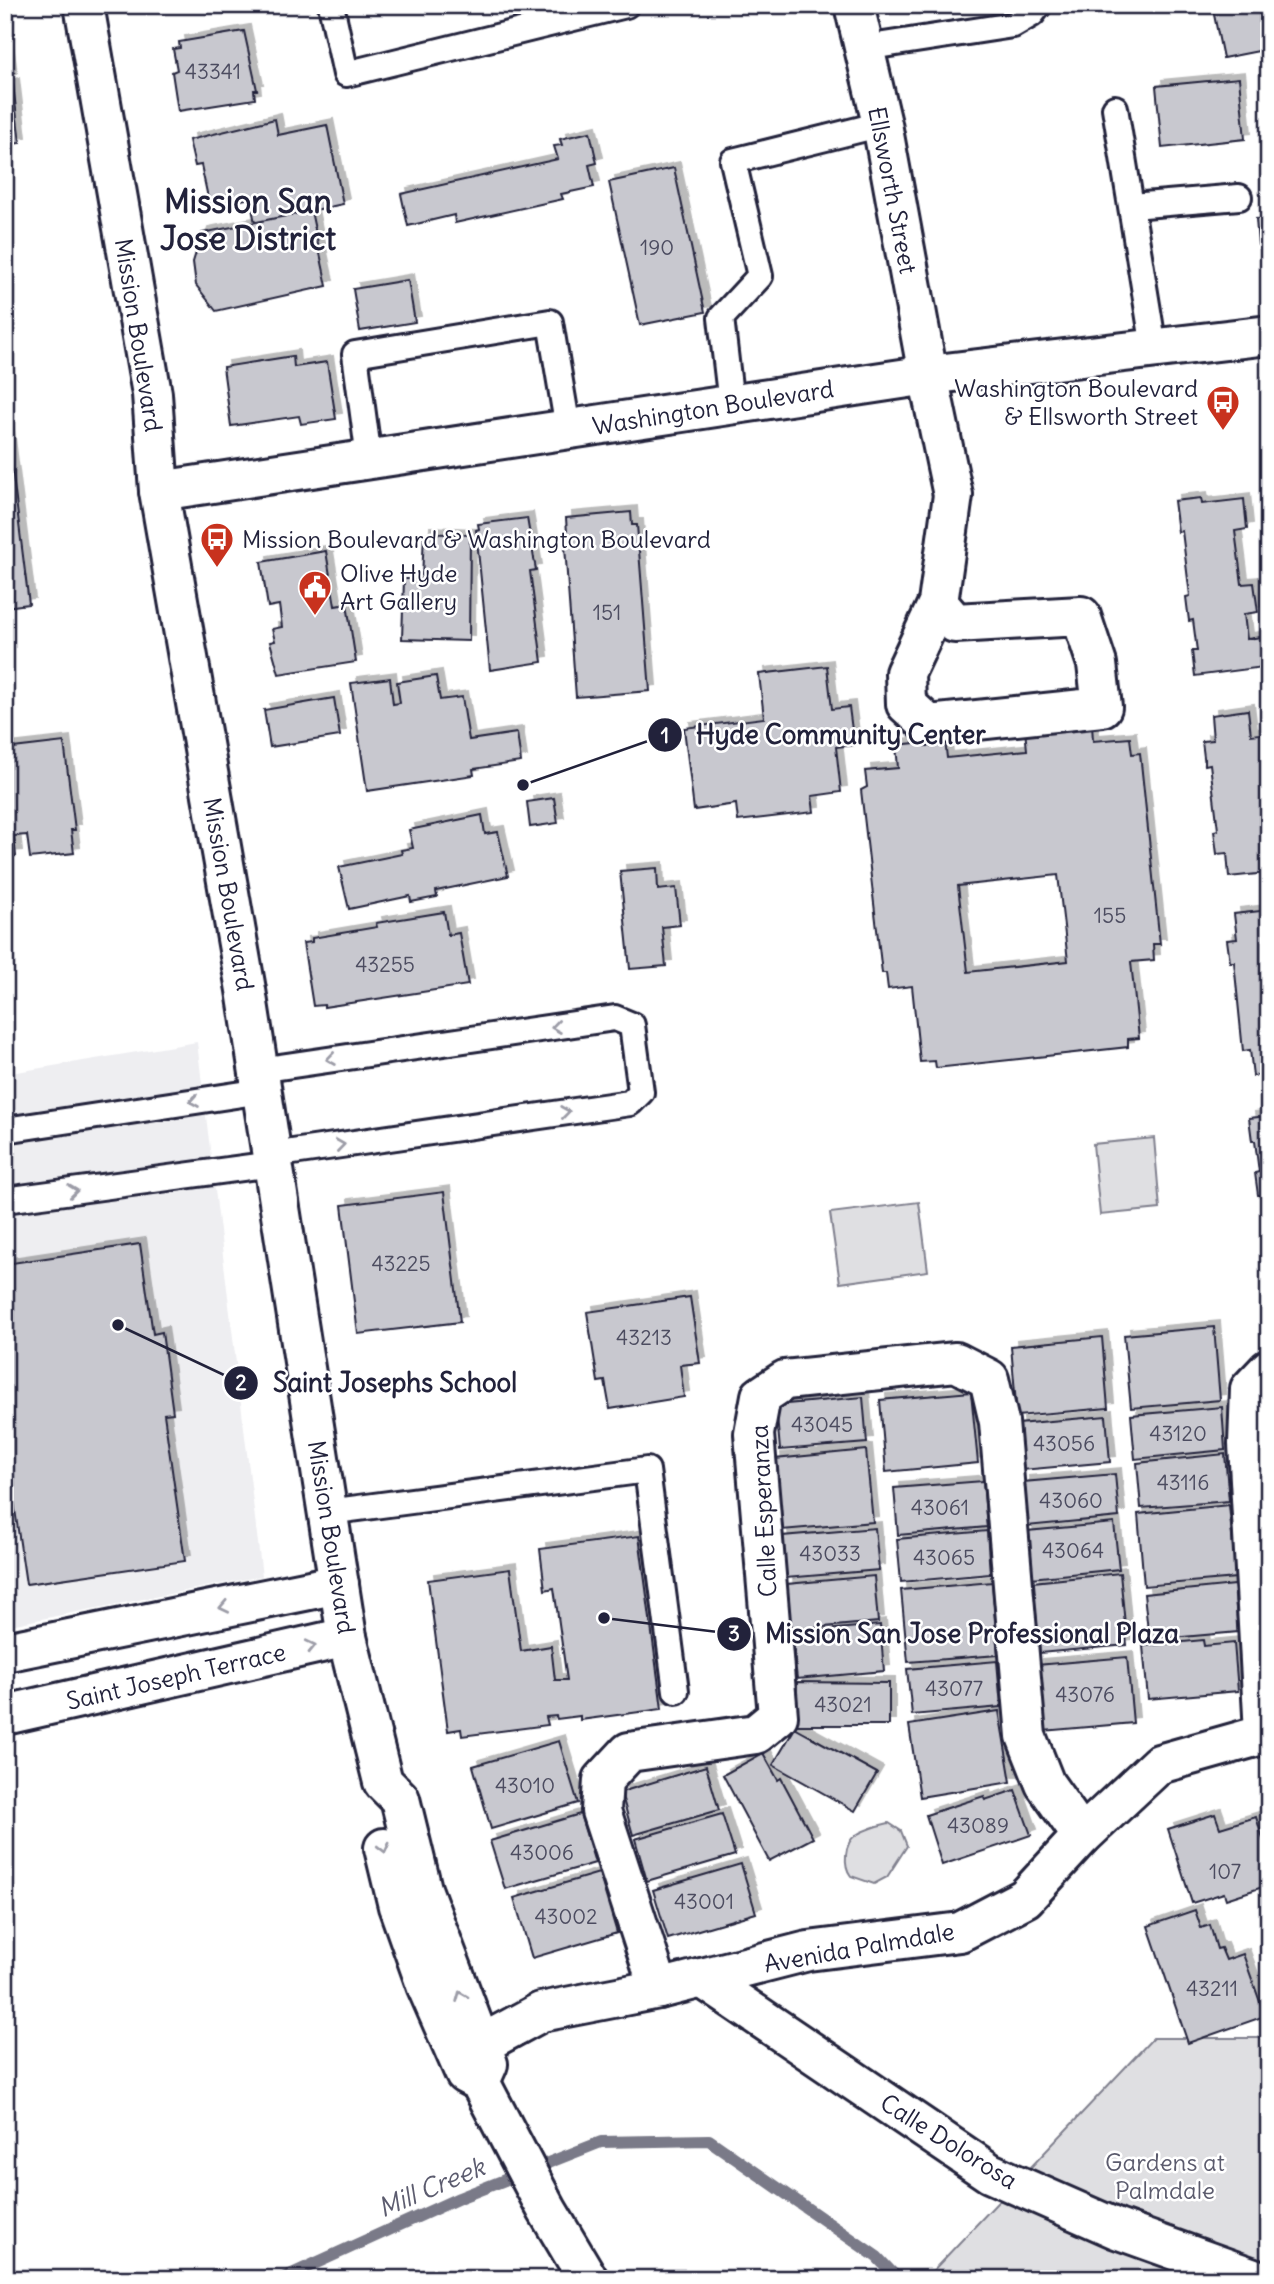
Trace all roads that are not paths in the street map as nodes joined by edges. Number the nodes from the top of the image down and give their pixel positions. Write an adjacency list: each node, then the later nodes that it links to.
1 (84, 5): 17 (street, Mission Boulevard)
2 (331, 5): 3 (lane)
3 (626, 5)
4 (854, 5): 6 (street, Ellsworth Street)
5 (1039, 5): 6 (lane)
6 (864, 48): 8 (street, Ellsworth Street)
7 (1115, 108): 10 (lane)
8 (882, 124): 13 (street, Ellsworth Street); 14 (lane)
9 (1239, 197): 10 (lane)
10 (1132, 206): 12 (lane)
11 (1269, 335): 12 (street, Washington Boulevard)
12 (1154, 348): 13 (street, Washington Boulevard)
13 (928, 375): 14 (street, Washington Boulevard); 18 (street, Ellsworth Street)
14 (731, 404): 15 (street, Washington Boulevard)
15 (568, 429): 16 (street, Washington Boulevard); 16 (lane)
16 (369, 459): 17 (street, Washington Boulevard)
17 (159, 491): 19 (street, Mission Boulevard)
18 (938, 603): 18 (street, Ellsworth Street)
19 (260, 1081): 20 (lane, one-way to 20); 21 (street, Mission Boulevard); 21 (lane, one-way to 19)
20 (5, 1130)
21 (273, 1160): 22 (lane, one-way to 21); 24 (street, Mission Boulevard)
22 (5, 1200)
23 (1269, 1369): 30 (street)
24 (328, 1512): 25 (street, Mission Boulevard); 28 (lane)
25 (339, 1584): 26 (street, Mission Boulevard); 27 (street, one-way to 27)
26 (347, 1637): 29 (street, Saint Joseph Terrace, one-way to 26); 31 (street, Mission Boulevard)
27 (5, 1652)
28 (676, 1691)
29 (5, 1716)
30 (1267, 1733): 32 (street, Avenida Palmdale)
31 (383, 1782): 35 (street, Mission Boulevard, one-way to 31); 36 (street, Mission Boulevard, one-way to 36)
32 (1082, 1836): 33 (street, Avenida Palmdale); 34 (street, Calle Esperanza)
33 (702, 1978): 34 (street, Avenida Palmdale); 38 (street, Calle Dolorosa)
34 (659, 1989): 35 (street, Avenida Palmdale)
35 (480, 2045): 36 (street, Mission Boulevard)
36 (480, 2082): 37 (street, Mission Boulevard)
37 (587, 2279)
38 (1256, 2279)

